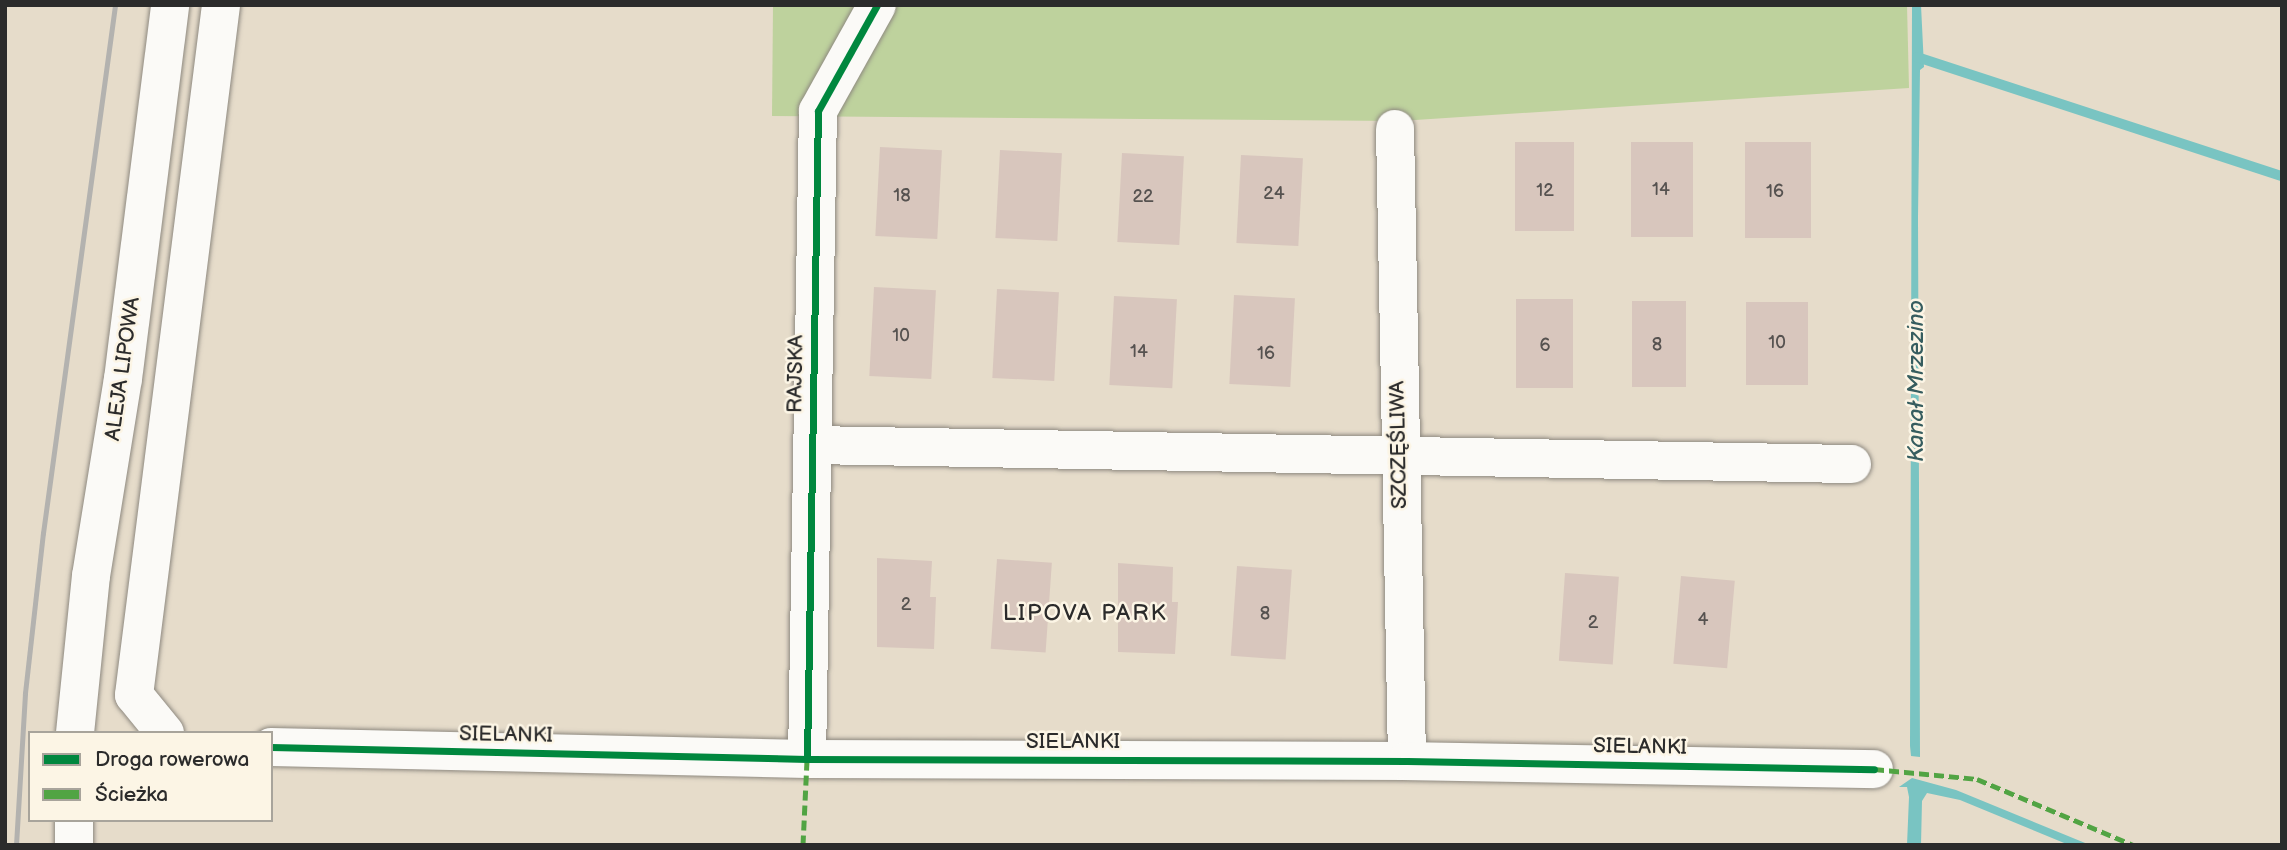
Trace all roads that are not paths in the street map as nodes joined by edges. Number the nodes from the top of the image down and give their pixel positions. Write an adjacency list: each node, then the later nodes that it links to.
1 (170, 5): 8 (street, ALEJA LIPOWA)
2 (221, 5): 9 (street)
3 (877, 5): 5 (street, RAJSKA)
4 (1395, 129): 6 (street, SZCZĘŚLIWA)
5 (812, 445): 6 (street); 11 (street, RAJSKA)
6 (1399, 457): 7 (street); 12 (street, SZCZĘŚLIWA)
7 (1852, 464)
8 (75, 731)
9 (163, 731)
10 (273, 747): 11 (street, SIELANKI)
11 (807, 759): 12 (street, SIELANKI)
12 (1407, 761): 13 (street, SIELANKI)
13 (1874, 769)
14 (74, 822): 15 (street)
15 (74, 845)

